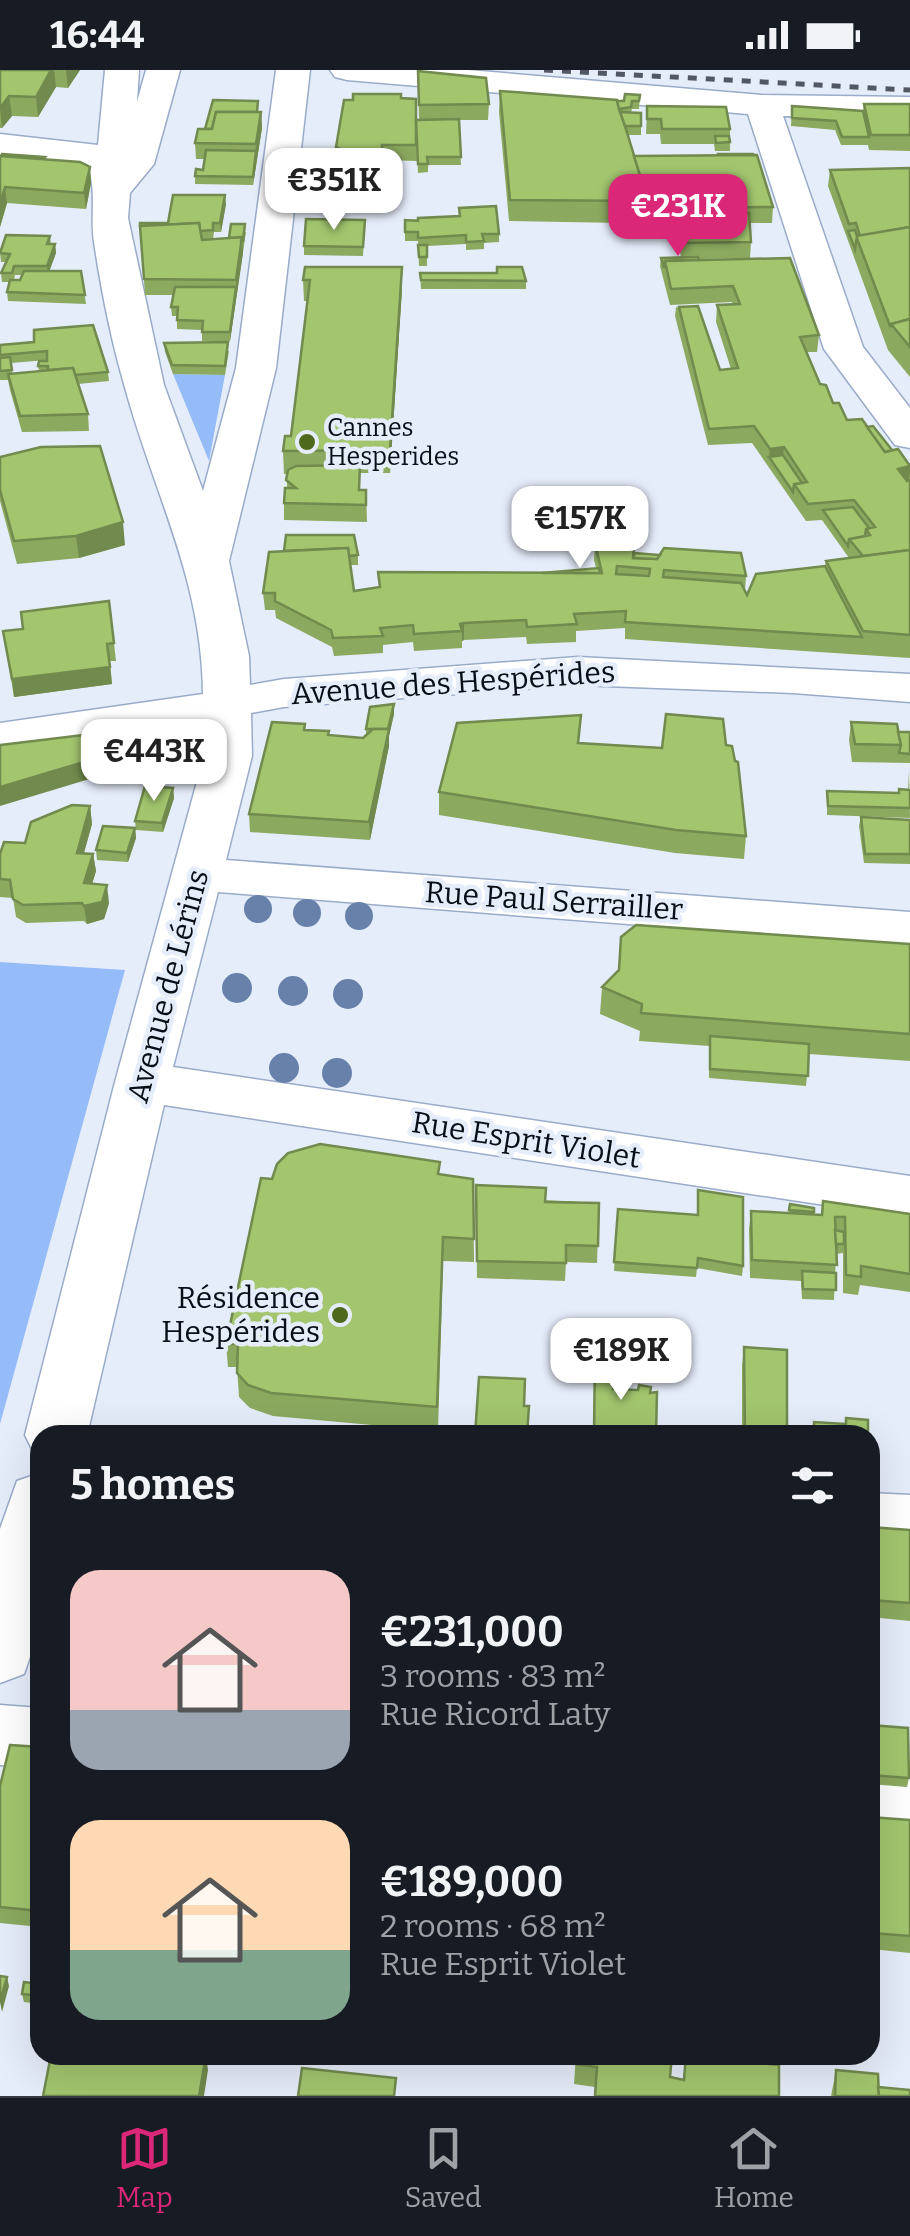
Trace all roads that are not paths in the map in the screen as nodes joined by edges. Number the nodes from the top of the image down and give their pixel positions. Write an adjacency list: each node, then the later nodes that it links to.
1 (112, 70): 8 (street)
2 (122, 70): 9 (street, Avenue de Lérins)
3 (163, 70): 9 (street)
4 (292, 70): 11 (street)
5 (347, 70): 6 (street)
6 (762, 105): 7 (street); 10 (street)
7 (910, 106)
8 (0, 141): 9 (street)
9 (114, 189): 11 (street, Avenue de Lérins)
10 (910, 436)
11 (207, 561): 13 (street, Avenue de Lérins)
12 (910, 688): 13 (street, Avenue des Hespérides)
13 (230, 703): 14 (street, Avenue des Hespérides); 15 (street, Avenue de Lérins)
14 (0, 738)
15 (198, 874): 16 (street, Rue Paul Serrailler); 17 (street, Avenue de Lérins)
16 (910, 929)
17 (142, 1082): 18 (street, Rue Esprit Violet); 19 (street, Avenue de Lérins)
18 (910, 1197)
19 (58, 1425)
20 (880, 1520): 21 (street)
21 (910, 1522)
22 (30, 1538): 23 (street)
23 (0, 1654)
24 (0, 1735): 25 (street)
25 (30, 1737)
26 (880, 1807): 27 (street)
27 (910, 1809)

